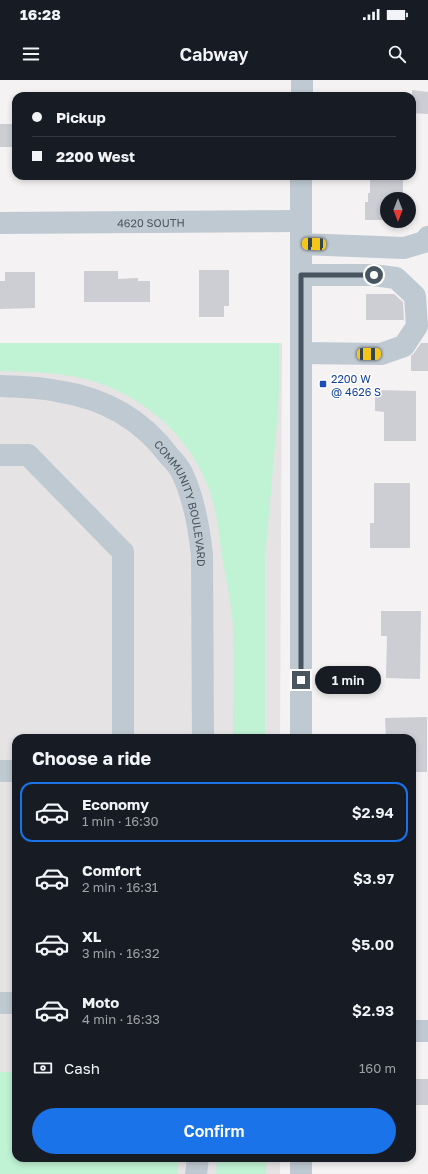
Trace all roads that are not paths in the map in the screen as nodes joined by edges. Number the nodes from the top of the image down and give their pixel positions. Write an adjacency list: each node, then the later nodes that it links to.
1 (302, 80): 2 (street)
2 (302, 92)
3 (301, 180): 4 (street)
4 (301, 221): 5 (street, 4620 SOUTH); 7 (street)
5 (0, 223)
6 (428, 237): 7 (street)
7 (301, 244): 8 (street)
8 (301, 275): 9 (street); 9 (street)
9 (302, 353): 14 (street)
10 (0, 386): 13 (street, COMMUNITY BOULEVARD)
11 (0, 455): 12 (street)
12 (123, 734)
13 (203, 734)
14 (301, 734)
15 (0, 771): 16 (street)
16 (12, 771)
17 (0, 1003): 18 (street)
18 (12, 1003)
19 (416, 1031): 20 (street)
20 (428, 1031)
21 (198, 1162): 23 (street)
22 (301, 1162): 24 (street)
23 (196, 1174)
24 (301, 1174)

